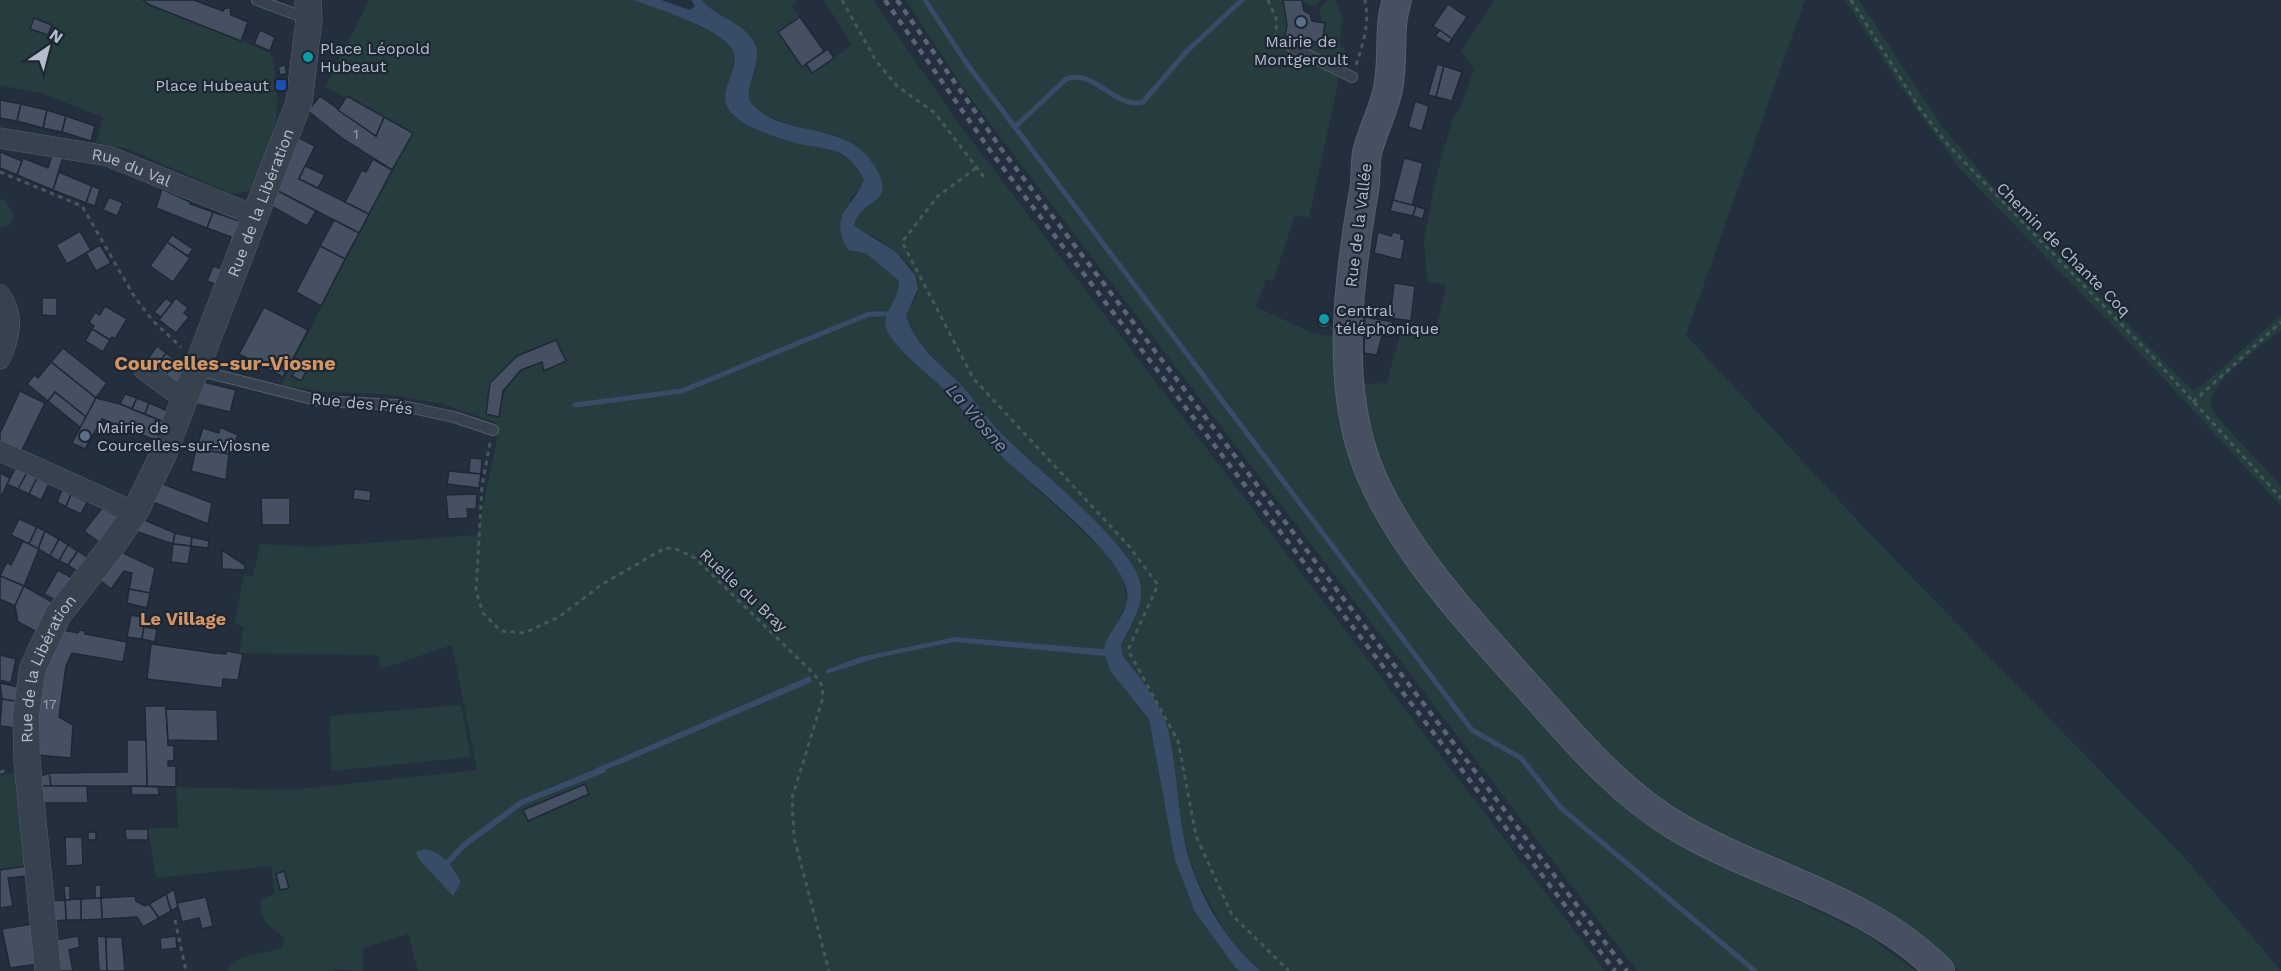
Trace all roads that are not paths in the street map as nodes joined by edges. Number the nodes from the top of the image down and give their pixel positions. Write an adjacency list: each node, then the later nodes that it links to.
1 (257, 0): 4 (lane)
2 (1397, 0): 6 (main road, Rue de la Vallée)
3 (1406, 0): 6 (main road, Rue de la Vallée)
4 (308, 10): 9 (street, Rue de la Libération)
5 (1292, 47): 7 (lane)
6 (1393, 62): 19 (main road, Rue de la Vallée)
7 (1354, 72)
8 (0, 138): 9 (street, Rue du Val)
9 (256, 216): 12 (street, Rue de la Libération)
10 (0, 295): 11 (street)
11 (0, 359)
12 (198, 367): 14 (street, Rue de la Libération); 15 (lane, Rue des Prés)
13 (143, 369): 14 (street)
14 (184, 399): 17 (street, Rue de la Libération)
15 (493, 430)
16 (0, 451): 17 (street)
17 (135, 512): 18 (street, Rue de la Libération)
18 (48, 971)
19 (1940, 971)

